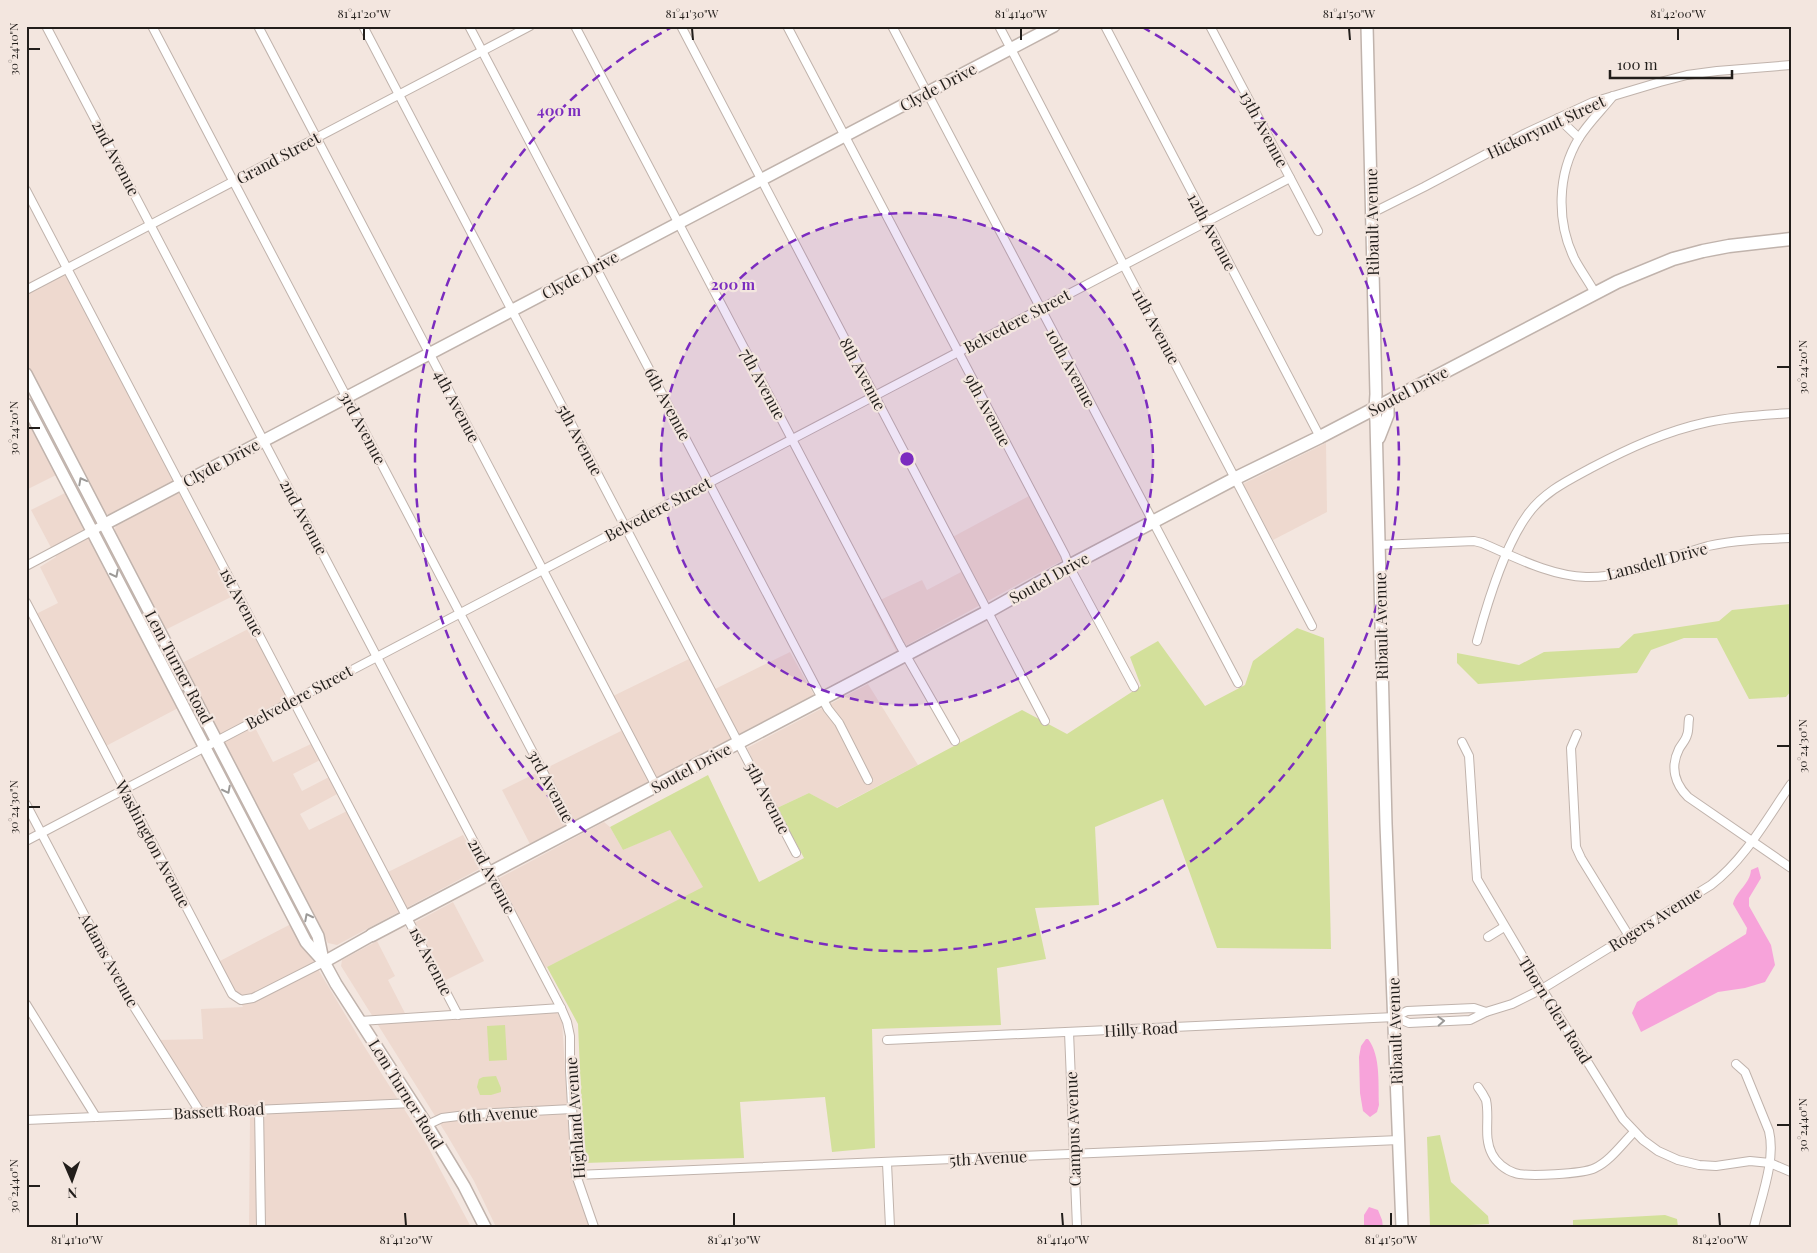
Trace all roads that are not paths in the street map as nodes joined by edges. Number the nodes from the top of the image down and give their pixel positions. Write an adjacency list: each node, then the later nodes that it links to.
1 (46, 26): 33 (street, 2nd Avenue)
2 (152, 26): 28 (street, 3rd Avenue)
3 (258, 26): 24 (street, 4th Avenue)
4 (363, 26): 20 (street, 5th Avenue)
5 (469, 26): 17 (street, 6th Avenue)
6 (530, 26): 17 (street, Grand Street)
7 (575, 26): 32 (street, 7th Avenue)
8 (681, 26): 27 (street, 8th Avenue)
9 (787, 26): 23 (street, 9th Avenue)
10 (892, 26): 19 (street, 10th Avenue)
11 (999, 26): 16 (street, 11th Avenue)
12 (1054, 26): 16 (street, Clyde Drive)
13 (1105, 26): 31 (street, 12th Avenue)
14 (1210, 26): 26 (street, 13th Avenue)
15 (1367, 26): 30 (street, Ribault Avenue)
16 (1011, 50): 19 (street, Clyde Drive); 36 (street, 11th Avenue)
17 (482, 51): 20 (street, Grand Street); 37 (street, 6th Avenue)
18 (1791, 65): 21 (street, Hickorynut Street)
19 (927, 93): 23 (street, Clyde Drive); 41 (street, 10th Avenue)
20 (399, 95): 24 (street, Grand Street); 42 (street, 5th Avenue)
21 (1613, 96): 22 (street, Hickorynut Street); 25 (street)
22 (1558, 118): 25 (street); 30 (street, Hickorynut Street)
23 (845, 136): 27 (street, Clyde Drive); 43 (street, 9th Avenue)
24 (316, 138): 28 (street, Grand Street); 44 (street, 4th Avenue)
25 (1579, 138): 40 (street)
26 (1290, 178): 31 (street, Belvedere Street); 34 (street, 13th Avenue)
27 (762, 180): 32 (street, Clyde Drive); 46 (street, 8th Avenue)
28 (233, 181): 33 (street, Grand Street); 47 (street, 3rd Avenue)
29 (26, 190): 38 (street, 1st Avenue)
30 (1372, 213): 50 (street, Ribault Avenue)
31 (1207, 221): 36 (street, Belvedere Street); 52 (street, 12th Avenue)
32 (679, 223): 37 (street, Clyde Drive); 53 (street, 7th Avenue)
33 (151, 225): 38 (street, Grand Street); 54 (street, 2nd Avenue)
34 (1318, 231)
35 (1791, 239): 40 (main road, Soutel Drive)
36 (1124, 265): 41 (street, Belvedere Street); 56 (street, 11th Avenue)
37 (596, 267): 42 (street, Clyde Drive); 57 (street, 6th Avenue)
38 (67, 269): 39 (street, Grand Street); 58 (street, 1st Avenue)
39 (26, 290)
40 (1595, 293): 48 (main road, Soutel Drive)
41 (1040, 309): 43 (street, Belvedere Street); 59 (street, 10th Avenue)
42 (512, 311): 44 (street, Clyde Drive); 61 (street, 5th Avenue)
43 (958, 352): 46 (street, Belvedere Street); 67 (street, 9th Avenue)
44 (430, 354): 47 (street, Clyde Drive); 68 (street, 4th Avenue)
45 (26, 374): 60 (street, Lem Turner Road, one-way to 45)
46 (874, 395): 53 (street, Belvedere Street); 70 (street, 8th Avenue)
47 (347, 398): 54 (street, Clyde Drive); 71 (street, 3rd Avenue)
48 (1388, 402): 50 (main road, Soutel Drive); 55 (street)
49 (26, 404): 62 (street, Lem Turner Road)
50 (1375, 409): 52 (main road, Soutel Drive); 55 (street, Ribault Avenue)
51 (1791, 413): 65 (street)
52 (1320, 437): 56 (main road, Soutel Drive)
53 (792, 439): 57 (street, Belvedere Street); 74 (street, 7th Avenue)
54 (264, 441): 58 (street, Clyde Drive); 75 (street, 2nd Avenue)
55 (1377, 445): 64 (street, Ribault Avenue)
56 (1236, 478): 59 (main road, Soutel Drive); 72 (street, 11th Avenue)
57 (709, 482): 61 (street, Belvedere Street); 78 (street, 6th Avenue)
58 (180, 485): 60 (street, Clyde Drive); 79 (street, 1st Avenue)
59 (1153, 522): 67 (main road, Soutel Drive); 76 (street, 10th Avenue)
60 (105, 524): 62 (street); 83 (street, Lem Turner Road)
61 (625, 526): 68 (street, Belvedere Street); 86 (street, 5th Avenue)
62 (92, 531): 66 (street); 87 (street, Lem Turner Road, one-way to 87)
63 (1791, 538): 65 (street, Lansdell Drive)
64 (1379, 546): 65 (street, Lansdell Drive); 111 (street, Ribault Avenue)
65 (1507, 554): 73 (street)
66 (26, 566)
67 (1069, 566): 70 (main road, Soutel Drive); 77 (street, 9th Avenue)
68 (543, 570): 71 (street, Belvedere Street); 90 (street, 4th Avenue)
69 (26, 602): 91 (street, Washington Avenue)
70 (989, 611): 74 (main road, Soutel Drive); 81 (street, 8th Avenue)
71 (460, 613): 75 (street, Belvedere Street); 93 (street, 3rd Avenue)
72 (1312, 626)
73 (1477, 641)
74 (906, 654): 78 (main road, Soutel Drive); 84 (street, 7th Avenue)
75 (377, 656): 79 (street, Belvedere Street); 99 (street, 2nd Avenue)
76 (1238, 683)
77 (1134, 687)
78 (823, 698): 86 (main road, Soutel Drive); 88 (street, 6th Avenue)
79 (294, 700): 83 (street, Belvedere Street); 100 (street, 1st Avenue)
80 (1689, 719): 96 (street)
81 (1045, 721)
82 (1577, 734): 103 (street)
83 (217, 740): 87 (street, Belvedere Street); 105 (street, Lem Turner Road, one-way to 83)
84 (955, 741)
85 (1462, 742): 101 (street, Thorn Glen Road)
86 (738, 743): 90 (main road, Soutel Drive); 97 (street, 5th Avenue)
87 (205, 746): 91 (street, Belvedere Street); 105 (street, Lem Turner Road, one-way to 105)
88 (868, 780)
89 (1791, 784): 96 (street, Rogers Avenue)
90 (656, 786): 93 (main road, Soutel Drive)
91 (124, 789): 94 (street, Belvedere Street); 105 (street, Washington Avenue)
92 (26, 804): 94 (street, Adams Avenue)
93 (573, 829): 99 (main road, Soutel Drive)
94 (42, 832): 95 (street, Belvedere Street); 120 (street, Adams Avenue)
95 (26, 841)
96 (1752, 841): 98 (street); 103 (street, Rogers Avenue)
97 (796, 853)
98 (1791, 868)
99 (490, 873): 100 (main road, Soutel Drive); 108 (street, 2nd Avenue)
100 (408, 916): 102 (main road, Soutel Drive); 110 (street, 1st Avenue)
101 (1504, 927): 104 (street); 106 (street, Thorn Glen Road)
102 (372, 935): 105 (street, Soutel Drive)
103 (1629, 936): 106 (street, Rogers Avenue)
104 (1488, 937)
105 (324, 962): 112 (street, Lem Turner Road)
106 (1542, 989): 109 (street, Rogers Avenue); 124 (street, Thorn Glen Road)
107 (26, 1004): 121 (street)
108 (561, 1008): 110 (street); 119 (street, Highland Avenue)
109 (1486, 1012): 111 (street, Rogers Avenue); 111 (street, Rogers Avenue, one-way to 109)
110 (458, 1015): 112 (street)
111 (1395, 1017): 113 (street, Hilly Road); 125 (street, Ribault Avenue)
112 (360, 1021): 117 (street, Lem Turner Road)
113 (1070, 1032): 114 (street, Hilly Road); 126 (street, Campus Avenue)
114 (887, 1040)
115 (1736, 1064): 128 (street)
116 (1478, 1087): 124 (street)
117 (412, 1103): 118 (street, Bassett Road); 123 (street, Lem Turner Road)
118 (259, 1109): 120 (street, Bassett Road); 131 (street)
119 (572, 1109): 123 (street, 6th Avenue); 130 (street, Highland Avenue)
120 (200, 1112): 121 (street, Bassett Road)
121 (96, 1117): 122 (street, Bassett Road)
122 (26, 1120)
123 (427, 1125): 132 (street, Lem Turner Road)
124 (1634, 1132): 128 (street, Thorn Glen Road)
125 (1399, 1140): 126 (street, 5th Avenue); 136 (street, Ribault Avenue)
126 (1074, 1154): 127 (street, 5th Avenue); 135 (street, Campus Avenue)
127 (887, 1163): 130 (street, 5th Avenue); 134 (street)
128 (1770, 1163): 129 (street); 137 (street)
129 (1791, 1172)
130 (576, 1175): 133 (street, Highland Avenue)
131 (260, 1227)
132 (486, 1227)
133 (594, 1227)
134 (890, 1227)
135 (1077, 1227)
136 (1402, 1227)
137 (1754, 1227)

